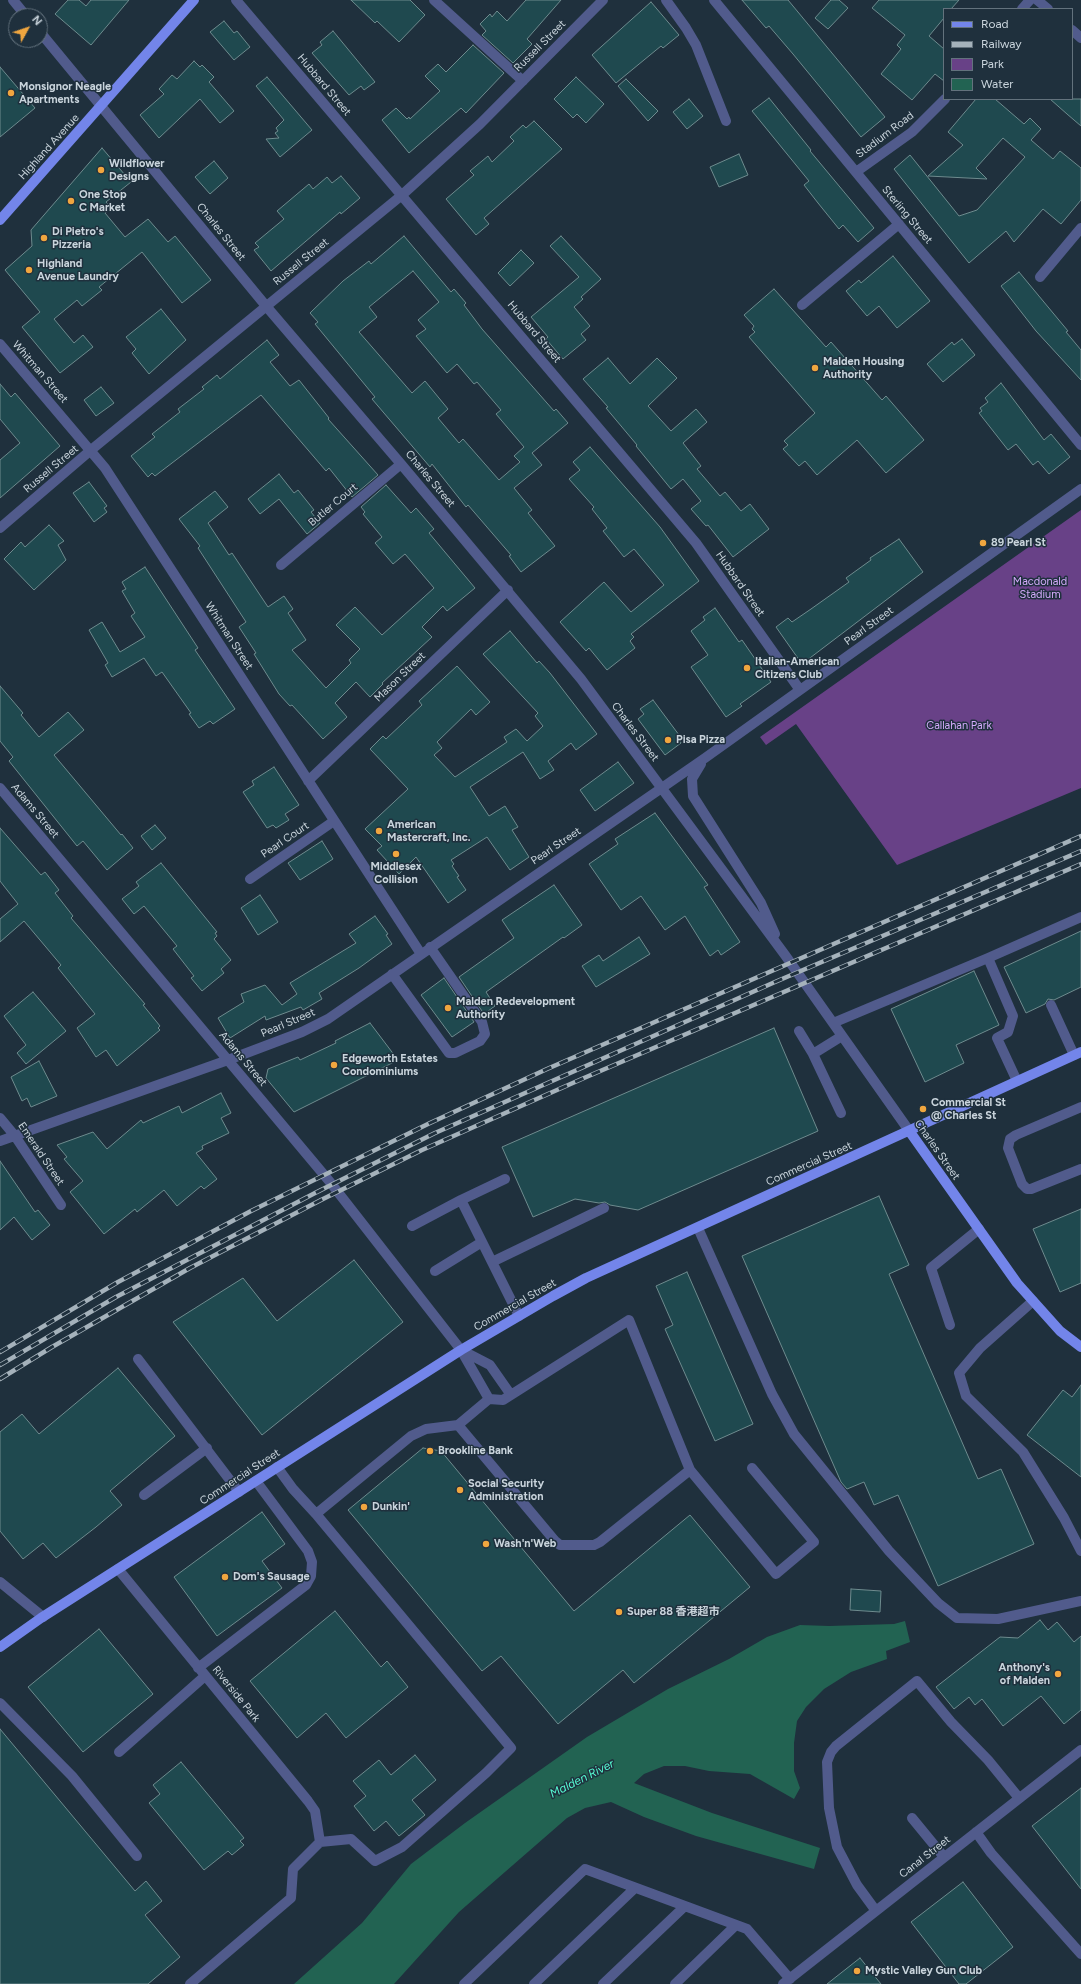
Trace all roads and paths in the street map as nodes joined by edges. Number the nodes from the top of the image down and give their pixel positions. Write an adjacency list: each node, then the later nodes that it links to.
1 (13, 0): 10 (street)
2 (194, 0): 18 (main road, Highland Avenue)
3 (236, 0): 21 (street, Hubbard Street)
4 (434, 0): 16 (street)
5 (603, 0): 16 (street, Russell Street)
6 (666, 0): 19 (street)
7 (714, 0): 20 (street, Sterling Street)
8 (1030, 0): 11 (street)
9 (1037, 0): 12 (street)
10 (20, 8)
11 (1023, 8)
12 (1047, 8)
13 (1073, 31): 14 (street)
14 (1081, 38)
15 (48, 41): 18 (street, Charles Street)
16 (523, 81): 21 (street, Russell Street)
17 (944, 100): 20 (street, Stadium Road)
18 (102, 105): 22 (main road, Highland Avenue); 27 (street, Charles Street)
19 (726, 121)
20 (856, 172): 23 (street, Sterling Street)
21 (402, 195): 27 (street, Russell Street); 36 (street, Hubbard Street)
22 (0, 220)
23 (899, 224): 26 (street); 29 (street, Sterling Street)
24 (1081, 228): 25 (street)
25 (1040, 277)
26 (802, 305)
27 (266, 306): 30 (street, Russell Street); 31 (street, Charles Street)
28 (0, 344): 30 (street, Whitman Street)
29 (1081, 445)
30 (91, 450): 33 (street, Russell Street); 38 (street, Whitman Street)
31 (401, 464): 34 (street, Butler Court); 35 (street, Charles Street)
32 (1081, 489): 36 (street, Pearl Street)
33 (0, 528)
34 (281, 565)
35 (508, 590): 38 (street, Mason Street); 40 (street, Charles Street)
36 (800, 690): 37 (street, Pearl Street)
37 (712, 753): 40 (street, Pearl Street); 46 (street, Charles Street)
38 (308, 781): 41 (street, Whitman Street)
39 (0, 788): 55 (street, Adams Street)
40 (662, 788): 44 (street, Pearl Street); 46 (street, Charles Street)
41 (334, 821): 42 (street, Pearl Court); 45 (street, Whitman Street)
42 (250, 879)
43 (1081, 917): 47 (street)
44 (430, 947): 45 (street, Pearl Street); 48 (street)
45 (421, 954): 48 (street, Pearl Street)
46 (786, 956): 50 (street, Charles Street)
47 (988, 958): 50 (street); 56 (street)
48 (392, 974): 55 (street, Pearl Street)
49 (1051, 1005): 54 (street)
50 (833, 1023): 52 (street, Charles Street)
51 (799, 1031): 53 (street)
52 (842, 1036): 53 (street); 60 (street, Charles Street)
53 (813, 1054): 58 (street)
54 (1077, 1054): 56 (main road, Commercial Street)
55 (228, 1060): 61 (street, Pearl Street); 78 (street, Adams Street)
56 (1017, 1081): 60 (main road, Commercial Street)
57 (1081, 1107): 63 (street)
58 (841, 1113)
59 (0, 1118): 61 (street, Emerald Street)
60 (910, 1132): 69 (main road, Commercial Street); 70 (main road, Charles Street)
61 (15, 1136): 62 (street, Pearl Street); 66 (street, Emerald Street)
62 (0, 1141)
63 (1081, 1169)
64 (505, 1179): 65 (street)
65 (461, 1200): 68 (street); 71 (street)
66 (61, 1205)
67 (604, 1208): 72 (street)
68 (412, 1226)
69 (698, 1228): 75 (main road, Commercial Street); 94 (street)
70 (979, 1229): 74 (main road, Charles Street); 76 (street)
71 (482, 1242): 72 (street); 73 (street)
72 (492, 1262): 75 (street)
73 (435, 1271)
74 (1033, 1301): 77 (main road, Charles Street); 91 (street)
75 (519, 1316): 78 (main road, Commercial Street)
76 (950, 1324)
77 (1081, 1347)
78 (461, 1350): 80 (street); 81 (street, Adams Street); 84 (main road, Commercial Street)
79 (138, 1359): 83 (street)
80 (511, 1395): 81 (street); 86 (street)
81 (489, 1400): 82 (street)
82 (458, 1426): 86 (street); 90 (street)
83 (207, 1448): 88 (street); 89 (street)
84 (277, 1467): 87 (main road, Commercial Street); 90 (street)
85 (752, 1468): 86 (street)
86 (690, 1470)
87 (256, 1481): 88 (main road, Commercial Street); 97 (street)
88 (239, 1492): 92 (main road, Commercial Street)
89 (144, 1495)
90 (316, 1514): 105 (street)
91 (1081, 1551)
92 (118, 1569): 95 (main road, Commercial Street); 97 (street, Riverside Park)
93 (0, 1582): 95 (street)
94 (1081, 1601)
95 (44, 1617): 96 (main road, Commercial Street)
96 (0, 1647)
97 (198, 1668): 98 (street, Riverside Park)
98 (205, 1676): 101 (street); 105 (street, Riverside Park)
99 (0, 1703): 106 (street)
100 (1081, 1750): 102 (street, Canal Street)
101 (119, 1752)
102 (1019, 1798): 104 (street, Canal Street); 110 (street)
103 (912, 1818): 107 (street)
104 (976, 1832): 107 (street, Canal Street); 112 (street)
105 (320, 1842): 114 (street)
106 (137, 1856)
107 (944, 1857): 110 (street, Canal Street)
108 (635, 1888): 109 (street); 115 (street); 116 (street)
109 (685, 1906): 111 (street); 117 (street)
110 (876, 1911): 113 (street, Canal Street)
111 (736, 1925): 113 (street); 118 (street)
112 (1081, 1954)
113 (786, 1982)
114 (190, 1984)
115 (464, 1984)
116 (534, 1984)
117 (603, 1984)
118 (675, 1984)

